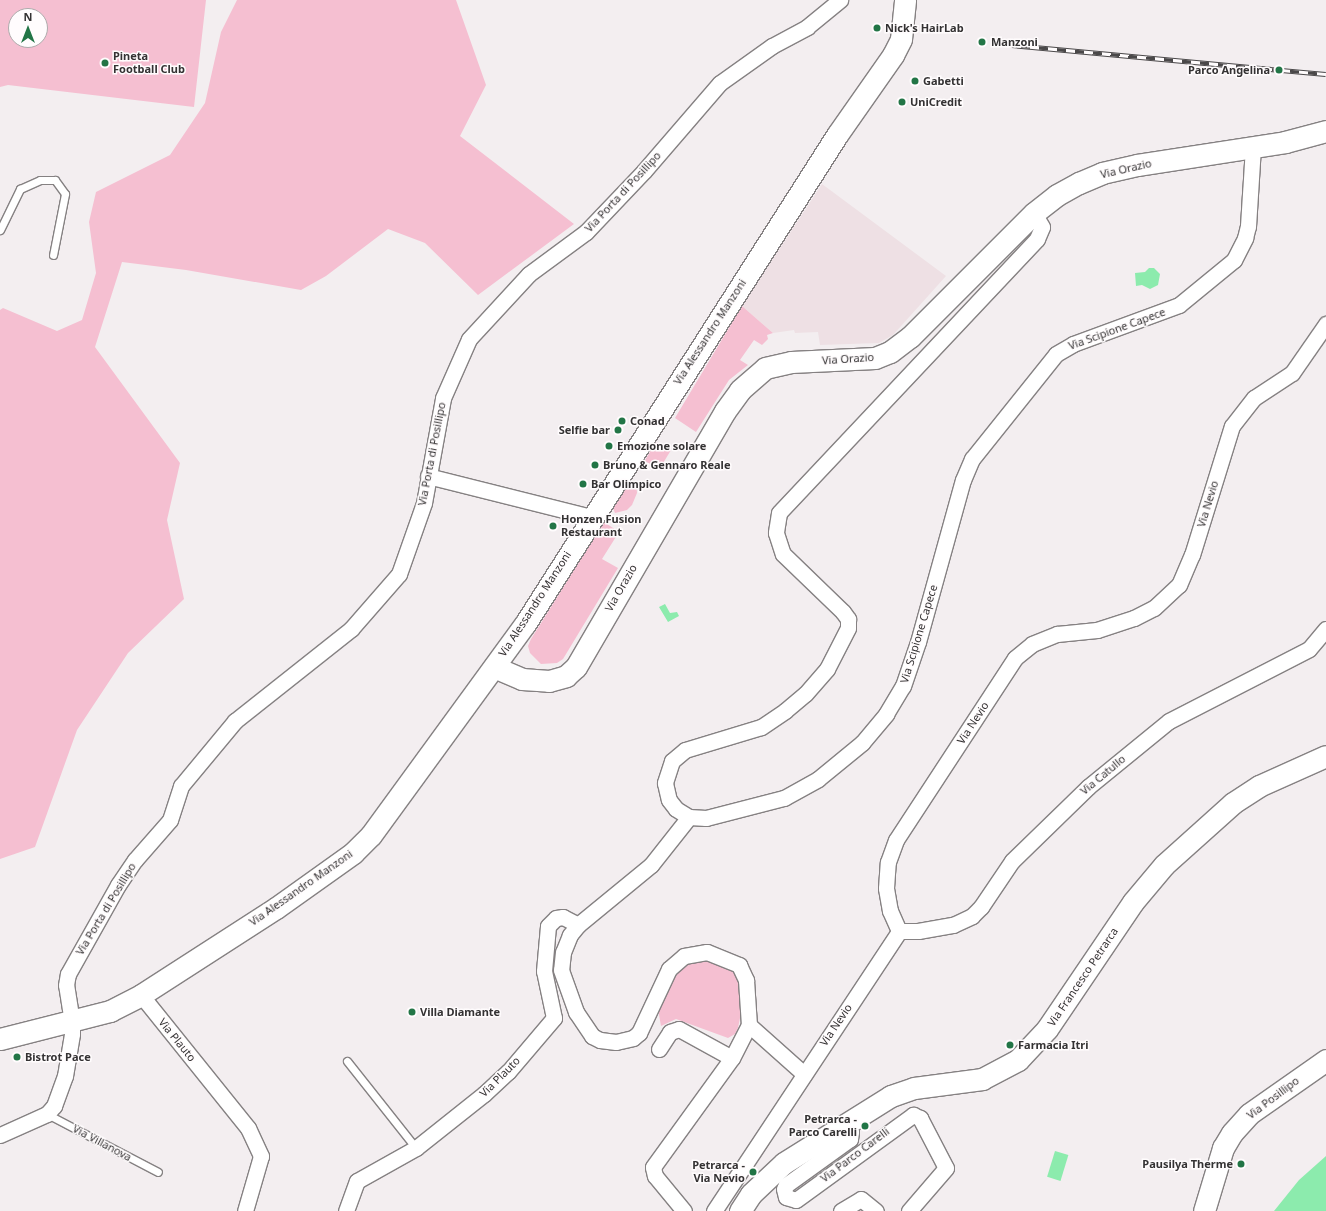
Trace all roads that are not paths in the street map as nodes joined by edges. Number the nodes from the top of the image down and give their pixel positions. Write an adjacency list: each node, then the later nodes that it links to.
1 (840, 0): 9 (street, Via Porta di Posillipo)
2 (905, 0): 10 (street, Via Alessandro Manzoni)
3 (1326, 131): 4 (street, Via Orazio)
4 (1253, 147): 5 (street, Via Orazio); 14 (street, Via Scipione Capece)
5 (1034, 213): 12 (street, Via Orazio); 14 (street)
6 (0, 230): 7 (lane)
7 (53, 255)
8 (1326, 324): 16 (street, Via Nevio)
9 (428, 476): 10 (street); 18 (street, Via Porta di Posillipo)
10 (591, 517): 12 (street, Via Alessandro Manzoni)
11 (1326, 629): 16 (street, Via Catullo)
12 (494, 667): 17 (street, Via Alessandro Manzoni)
13 (1326, 756): 27 (street, Via Francesco Petrarca)
14 (689, 817): 15 (street)
15 (578, 924): 19 (street); 29 (street, Via Plauto)
16 (899, 931): 25 (street, Via Nevio)
17 (140, 995): 18 (street, Via Alessandro Manzoni); 31 (street, Via Plauto)
18 (72, 1022): 20 (street, Via Alessandro Manzoni); 26 (street)
19 (749, 1025): 22 (street); 25 (street)
20 (0, 1039)
21 (659, 1049): 22 (street)
22 (732, 1058): 33 (street)
23 (1326, 1060): 39 (street, Via Posillipo)
24 (347, 1061): 29 (lane)
25 (804, 1074): 34 (street, Via Nevio)
26 (47, 1114): 28 (street); 30 (lane, Via Villanova)
27 (845, 1125): 35 (street, Via Francesco Petrarca); 38 (street, Via Parco Carelli)
28 (0, 1135)
29 (416, 1148): 32 (street, Via Plauto)
30 (158, 1172)
31 (245, 1211)
32 (346, 1211)
33 (684, 1211)
34 (714, 1211)
35 (740, 1211)
36 (841, 1211): 37 (street)
37 (876, 1211)
38 (909, 1211)
39 (1204, 1211)

